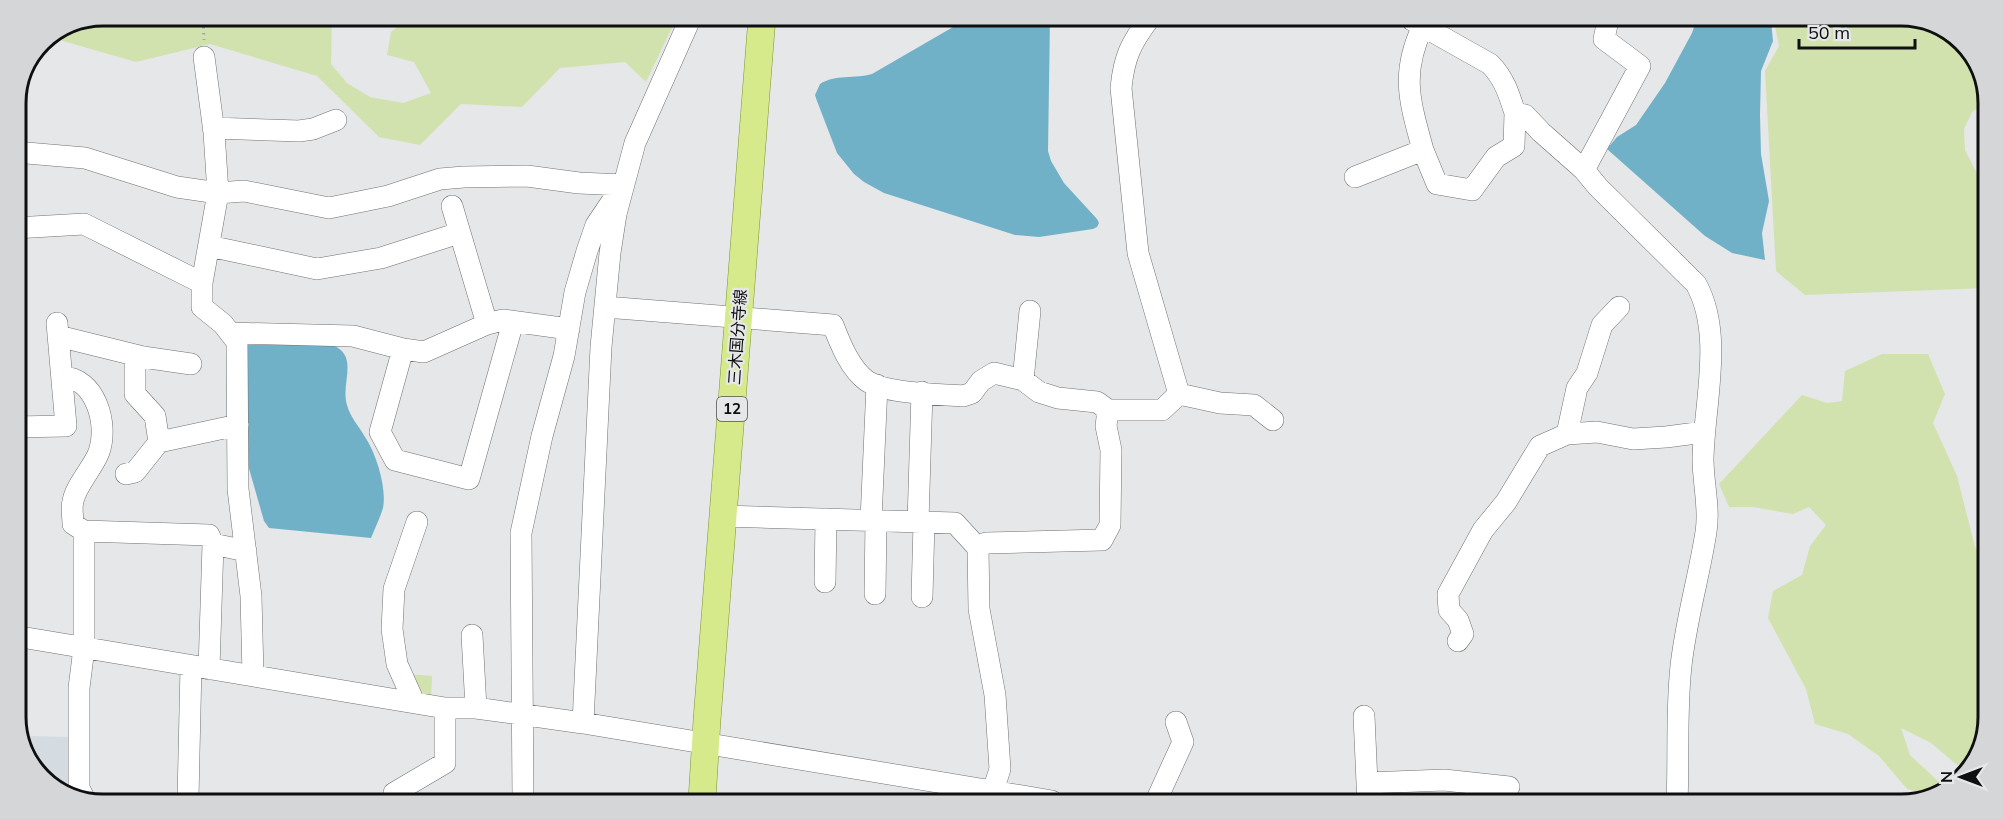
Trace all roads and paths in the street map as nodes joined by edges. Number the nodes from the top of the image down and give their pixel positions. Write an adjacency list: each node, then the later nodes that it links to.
1 (203, 26): 8 (path)
2 (688, 26): 16 (street)
3 (761, 26): 26 (main road, 三木国分寺線 / 12)
4 (1144, 26): 38 (street)
5 (1424, 26): 12 (street)
6 (1428, 26): 9 (street)
7 (1607, 26): 14 (street)
8 (204, 57): 11 (street)
9 (1515, 112): 12 (street); 14 (street)
10 (336, 120): 11 (street)
11 (213, 128): 17 (street)
12 (1423, 150): 15 (street)
13 (26, 153): 17 (street)
14 (1584, 170): 43 (street)
15 (1355, 177)
16 (623, 185): 17 (street); 23 (street); 29 (street)
17 (218, 193): 21 (street)
18 (452, 206): 20 (street)
19 (26, 227): 22 (street)
20 (459, 232): 21 (street); 28 (street)
21 (209, 246): 22 (street)
22 (202, 284): 30 (street)
23 (605, 307): 26 (street); 71 (street)
24 (1620, 307): 44 (street)
25 (1030, 310): 35 (street)
26 (739, 317): 36 (street); 47 (main road, 三木国分寺線 / 12)
27 (513, 322): 28 (street); 29 (street); 31 (street)
28 (487, 324): 31 (street)
29 (569, 329): 68 (street)
30 (230, 333): 31 (street); 41 (street)
31 (403, 349)
32 (135, 355): 33 (street); 34 (street); 45 (street)
33 (190, 364)
34 (62, 377): 42 (street); 52 (street)
35 (1023, 380): 37 (street); 39 (street)
36 (877, 385): 37 (street); 49 (street)
37 (922, 392): 51 (street)
38 (1179, 394): 39 (street); 40 (street)
39 (1108, 410): 54 (street)
40 (1273, 420)
41 (238, 425): 45 (street); 55 (street)
42 (26, 427)
43 (1704, 432): 44 (street); 84 (street)
44 (1567, 434): 61 (street)
45 (159, 442): 46 (street)
46 (126, 474)
47 (723, 516): 48 (street); 72 (main road, 三木国分寺線 / 12)
48 (826, 519): 49 (street); 56 (street)
49 (874, 520): 51 (street); 57 (street)
50 (417, 522): 65 (street)
51 (921, 522): 54 (street); 58 (street)
52 (84, 531): 53 (street); 62 (street)
53 (213, 544): 55 (street); 63 (street)
54 (978, 548): 76 (street)
55 (246, 551): 64 (street)
56 (825, 582)
57 (875, 594)
58 (922, 597)
59 (472, 635): 67 (street)
60 (26, 638): 62 (street)
61 (1458, 641)
62 (84, 648): 63 (street); 74 (street)
63 (200, 668): 64 (street); 79 (street)
64 (253, 675): 65 (street)
65 (414, 702): 66 (street)
66 (445, 708): 67 (street); 77 (street)
67 (476, 708): 68 (street)
68 (524, 715): 71 (street); 80 (street)
69 (1364, 716): 78 (street)
70 (1176, 722): 83 (street)
71 (583, 723): 72 (street)
72 (706, 743): 75 (street); 81 (main road, 三木国分寺線 / 12)
73 (1509, 787): 78 (street)
74 (80, 790)
75 (934, 790): 76 (street)
76 (993, 792): 82 (street)
77 (394, 793)
78 (1367, 793)
79 (188, 794)
80 (523, 794)
81 (702, 794)
82 (1006, 794)
83 (1159, 794)
84 (1677, 794)

